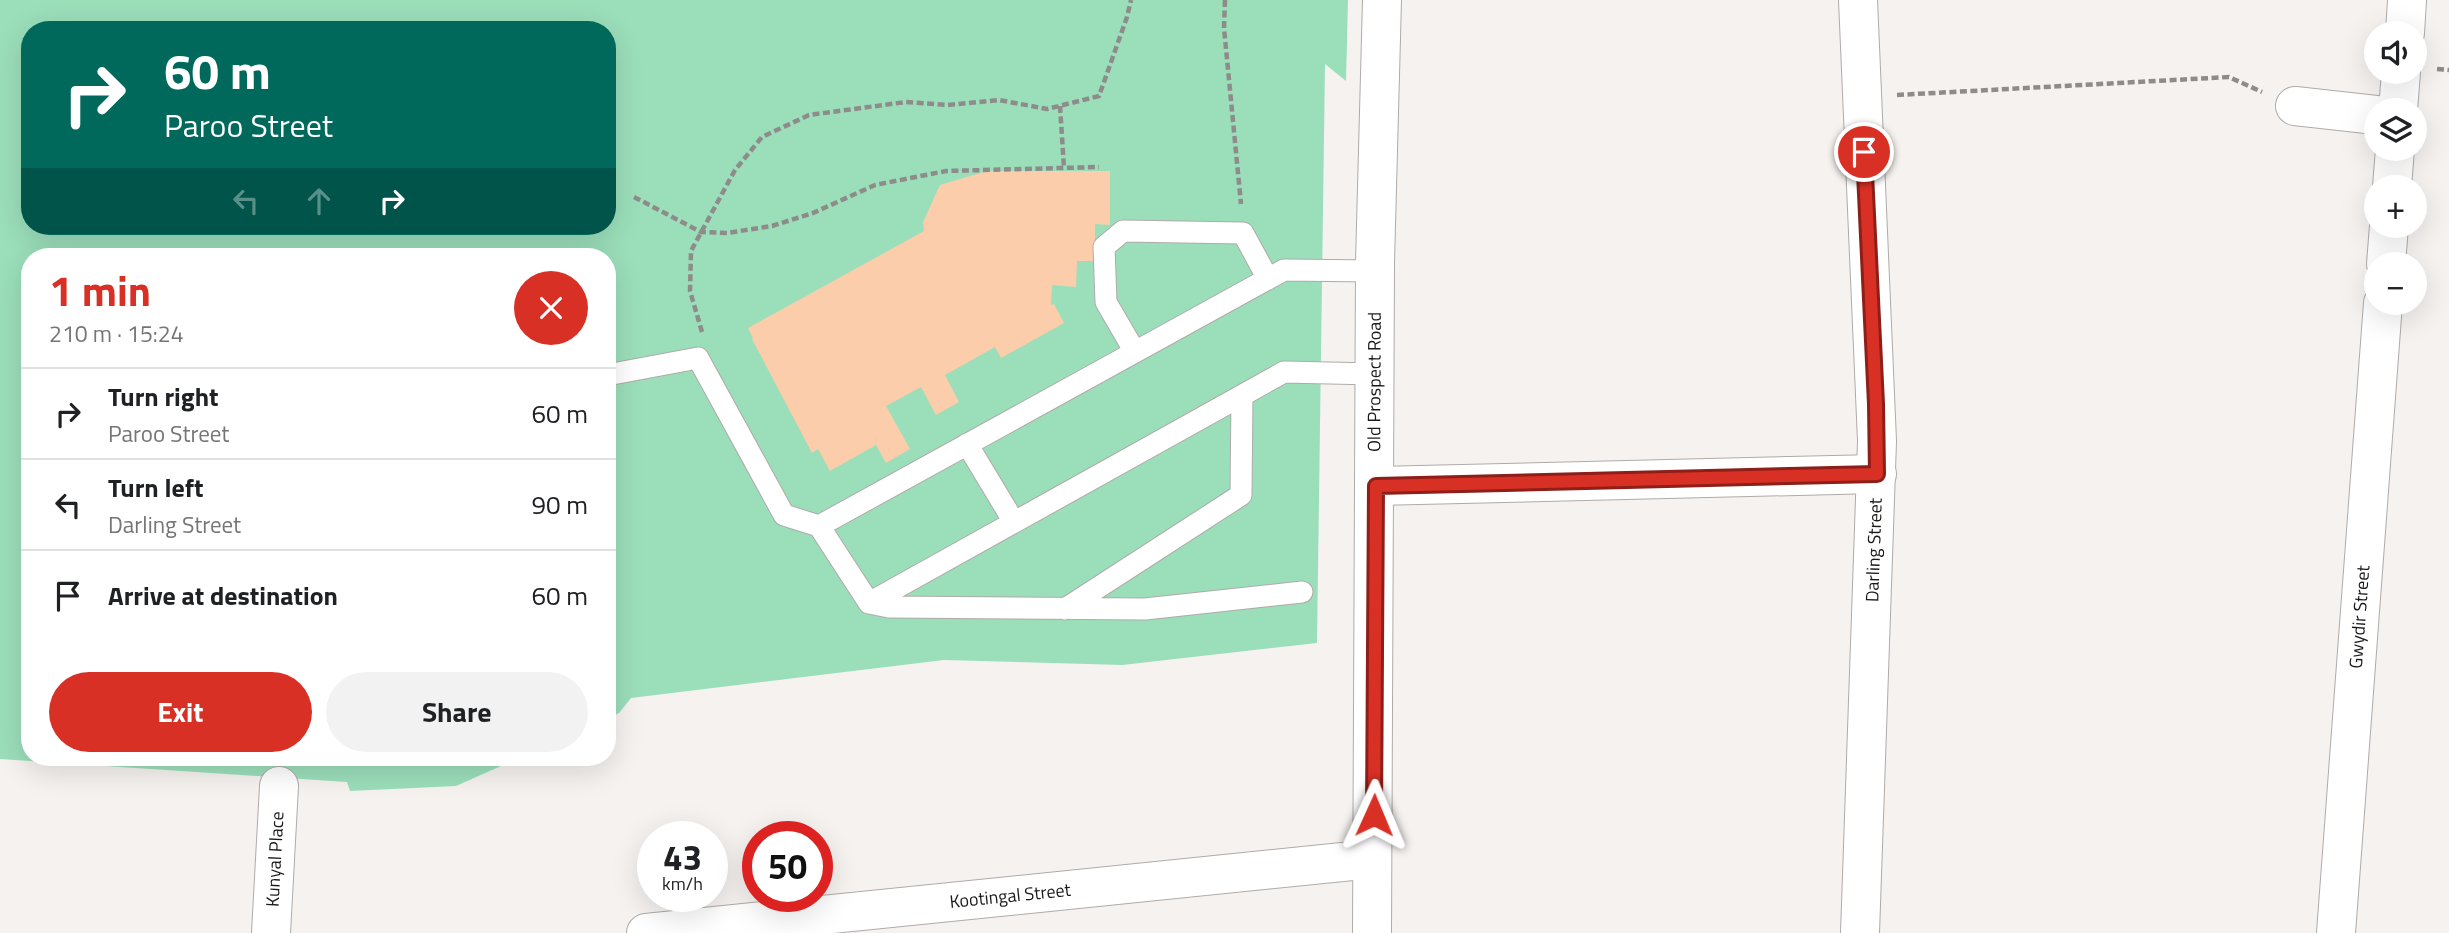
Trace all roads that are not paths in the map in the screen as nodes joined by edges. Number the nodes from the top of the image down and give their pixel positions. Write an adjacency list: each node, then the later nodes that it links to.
1 (1382, 0): 7 (street, Old Prospect Road)
2 (1858, 0): 15 (street, Darling Street)
3 (2407, 0): 4 (street)
4 (2406, 21)
5 (2295, 106): 6 (street)
6 (2364, 114)
7 (1375, 271): 8 (lane); 12 (street, Old Prospect Road)
8 (1268, 279): 10 (lane); 10 (lane)
9 (2383, 315): 29 (street, Gwydir Street)
10 (1136, 352): 14 (lane)
11 (616, 373): 18 (lane)
12 (1375, 374): 13 (lane); 16 (street, Old Prospect Road)
13 (1242, 396): 17 (lane); 21 (lane)
14 (967, 444): 17 (lane); 18 (lane)
15 (1877, 474): 16 (street); 28 (street, Darling Street)
16 (1376, 486): 23 (street, Old Prospect Road)
17 (1014, 522): 20 (lane)
18 (819, 526): 20 (lane)
19 (1302, 592): 21 (lane)
20 (869, 603): 21 (lane)
21 (1065, 609)
22 (279, 786): 25 (street, Kunyal Place)
23 (1373, 859): 24 (street, Kootingal Street); 27 (street, Old Prospect Road)
24 (870, 921): 26 (street, Kootingal Street)
25 (271, 933)
26 (646, 933)
27 (1372, 933)
28 (1860, 933)
29 (2336, 933)

